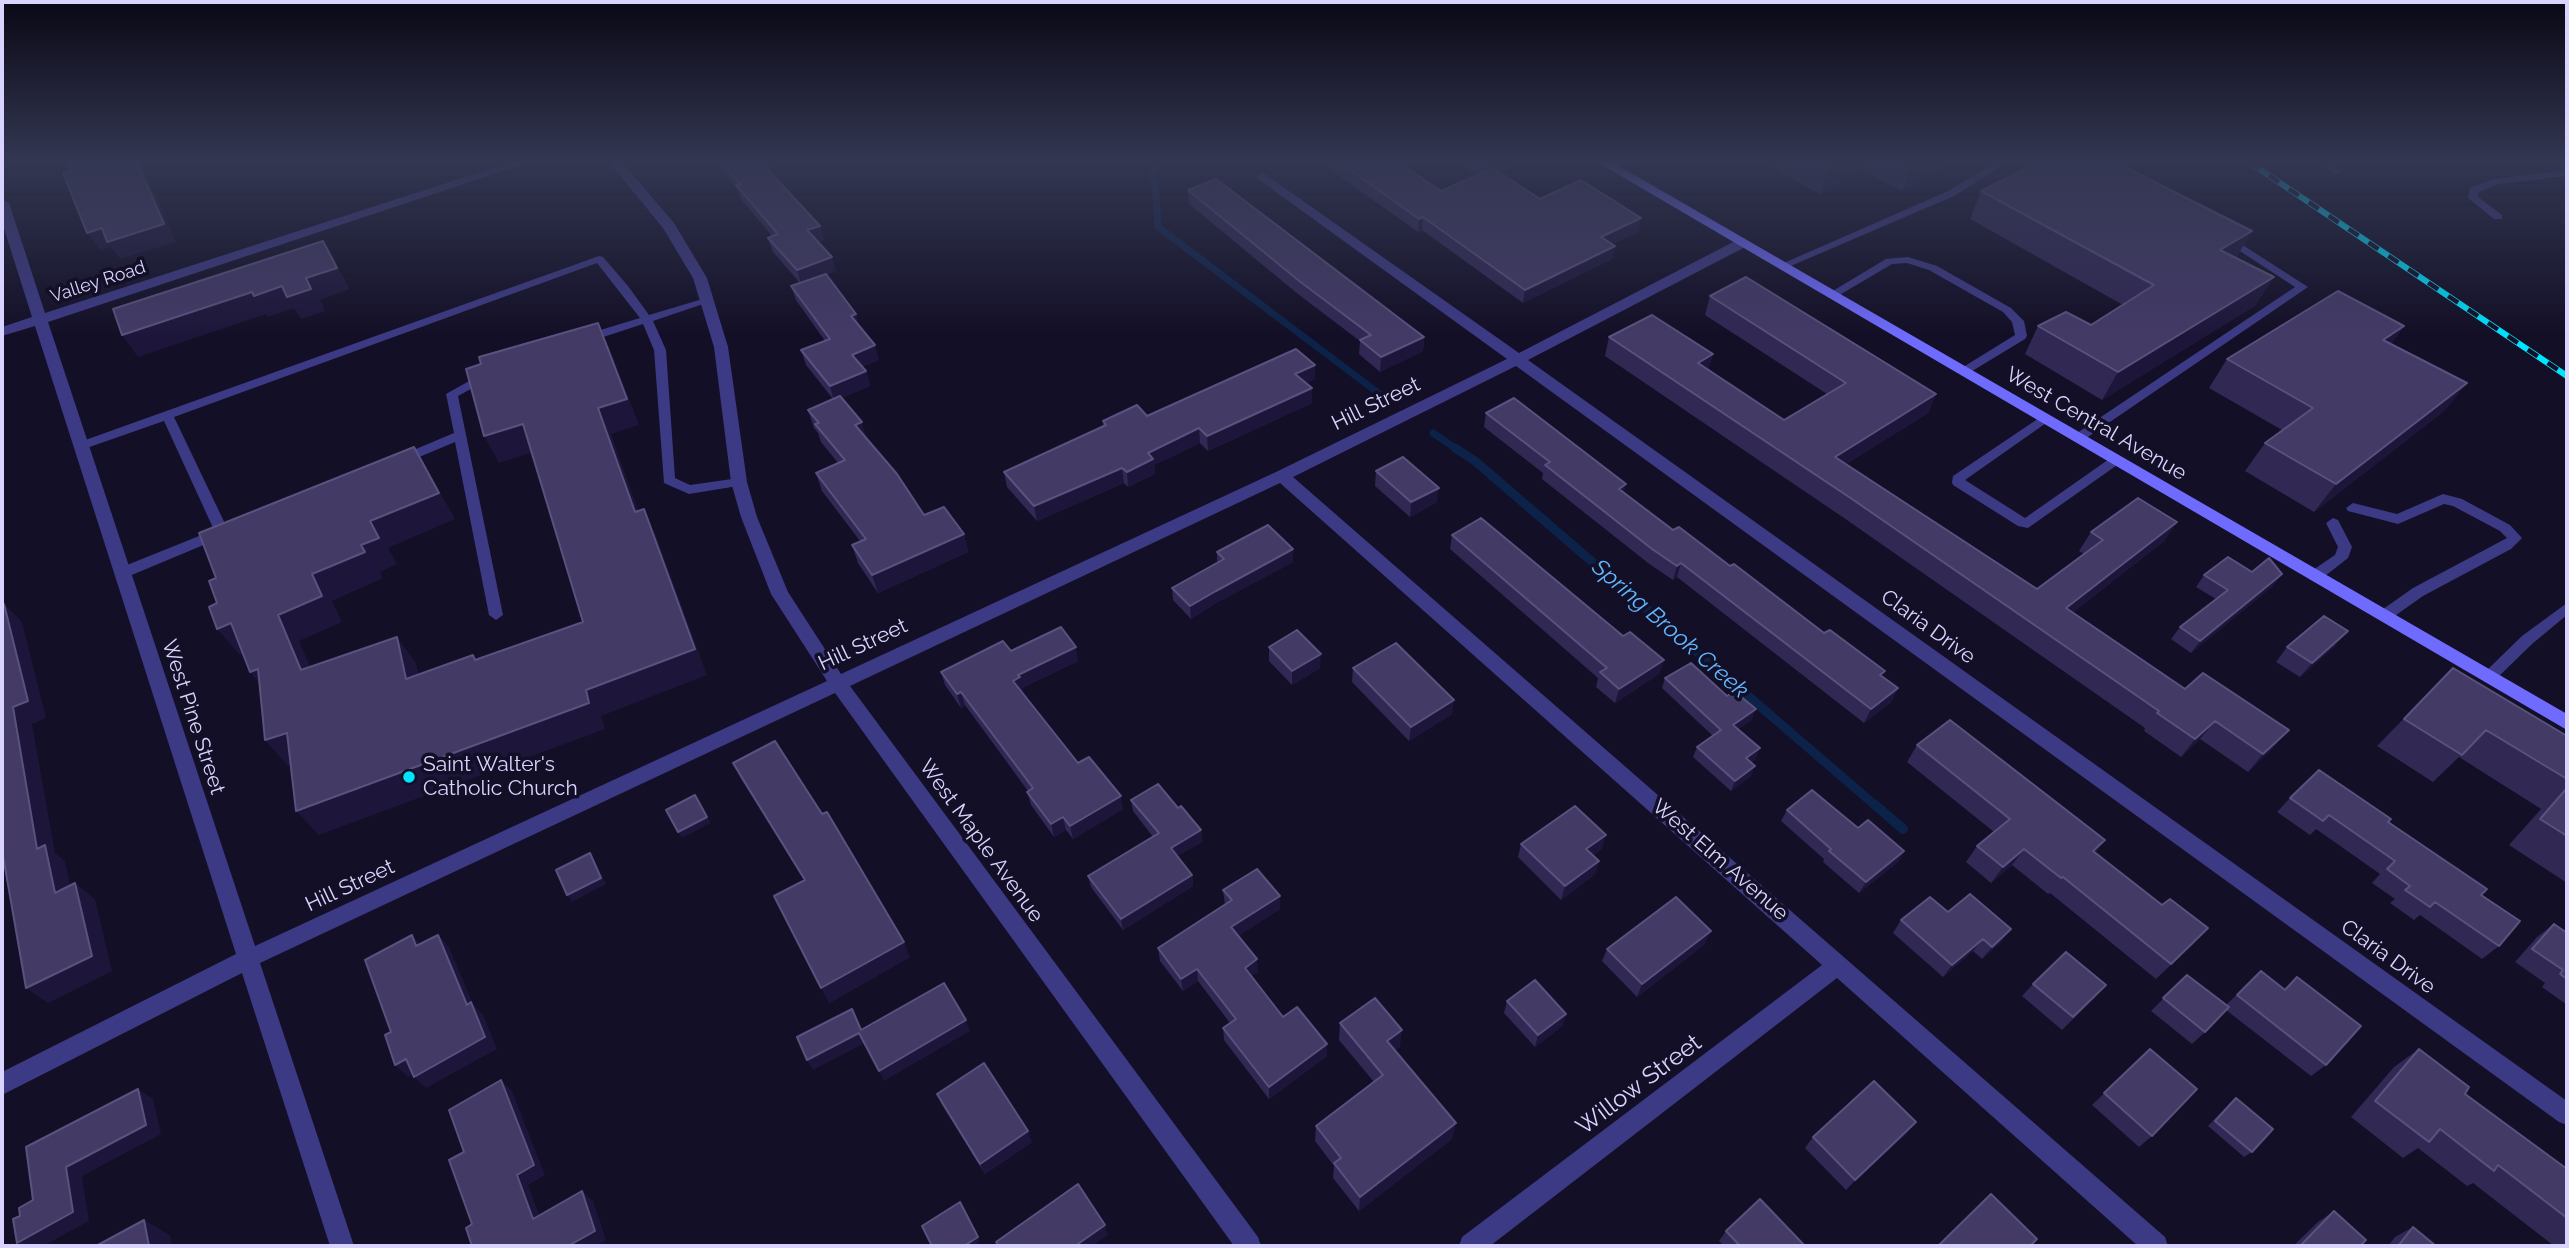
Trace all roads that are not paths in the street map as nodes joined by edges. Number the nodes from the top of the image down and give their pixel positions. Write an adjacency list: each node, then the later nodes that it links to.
1 (8, 220): 12 (street, West Pine Street)
2 (346, 220): 12 (street, Valley Road)
3 (664, 220): 11 (street, West Maple Avenue)
4 (1323, 220): 16 (street, Claria Drive)
5 (1703, 220): 8 (street, West Central Avenue)
6 (1889, 220): 9 (lane)
7 (2222, 234): 22 (lane)
8 (1742, 243): 9 (street, West Central Avenue); 16 (street, Hill Street)
9 (1782, 266): 10 (street, West Central Avenue)
10 (1832, 295): 18 (street, West Central Avenue); 18 (lane)
11 (706, 301): 13 (lane); 27 (street, West Maple Avenue)
12 (40, 320): 14 (street, Valley Road); 23 (street, West Pine Street)
13 (647, 320): 15 (lane); 19 (lane); 27 (lane)
14 (2, 332)
15 (572, 344)
16 (1517, 360): 26 (street, Hill Street); 41 (street, Claria Drive)
17 (500, 370): 21 (lane)
18 (1964, 372): 20 (street, West Central Avenue)
19 (167, 415): 23 (lane); 30 (lane)
20 (2045, 418): 22 (street, West Central Avenue); 24 (lane)
21 (461, 435): 25 (lane); 33 (lane)
22 (2078, 438): 24 (street, West Central Avenue)
23 (81, 446): 30 (street, West Pine Street)
24 (2116, 460): 31 (street, West Central Avenue)
25 (386, 466)
26 (1282, 476): 36 (street, Hill Street); 39 (street, West Elm Avenue)
27 (739, 482): 36 (street, West Maple Avenue)
28 (2353, 508): 34 (lane)
29 (2333, 523): 31 (lane)
30 (122, 573): 38 (street, West Pine Street)
31 (2315, 576): 34 (street, West Central Avenue)
32 (2567, 608): 35 (lane)
33 (496, 615)
34 (2384, 616): 35 (street, West Central Avenue)
35 (2489, 677): 37 (street, West Central Avenue)
36 (837, 682): 38 (street, Hill Street); 43 (street, West Maple Avenue)
37 (2567, 723)
38 (248, 959): 40 (street, Hill Street); 42 (street, West Pine Street)
39 (1838, 965): 44 (street, Willow Street); 45 (street, West Elm Avenue)
40 (2, 1084)
41 (2567, 1114)
42 (342, 1246)
43 (1249, 1246)
44 (1471, 1246)
45 (2156, 1246)

